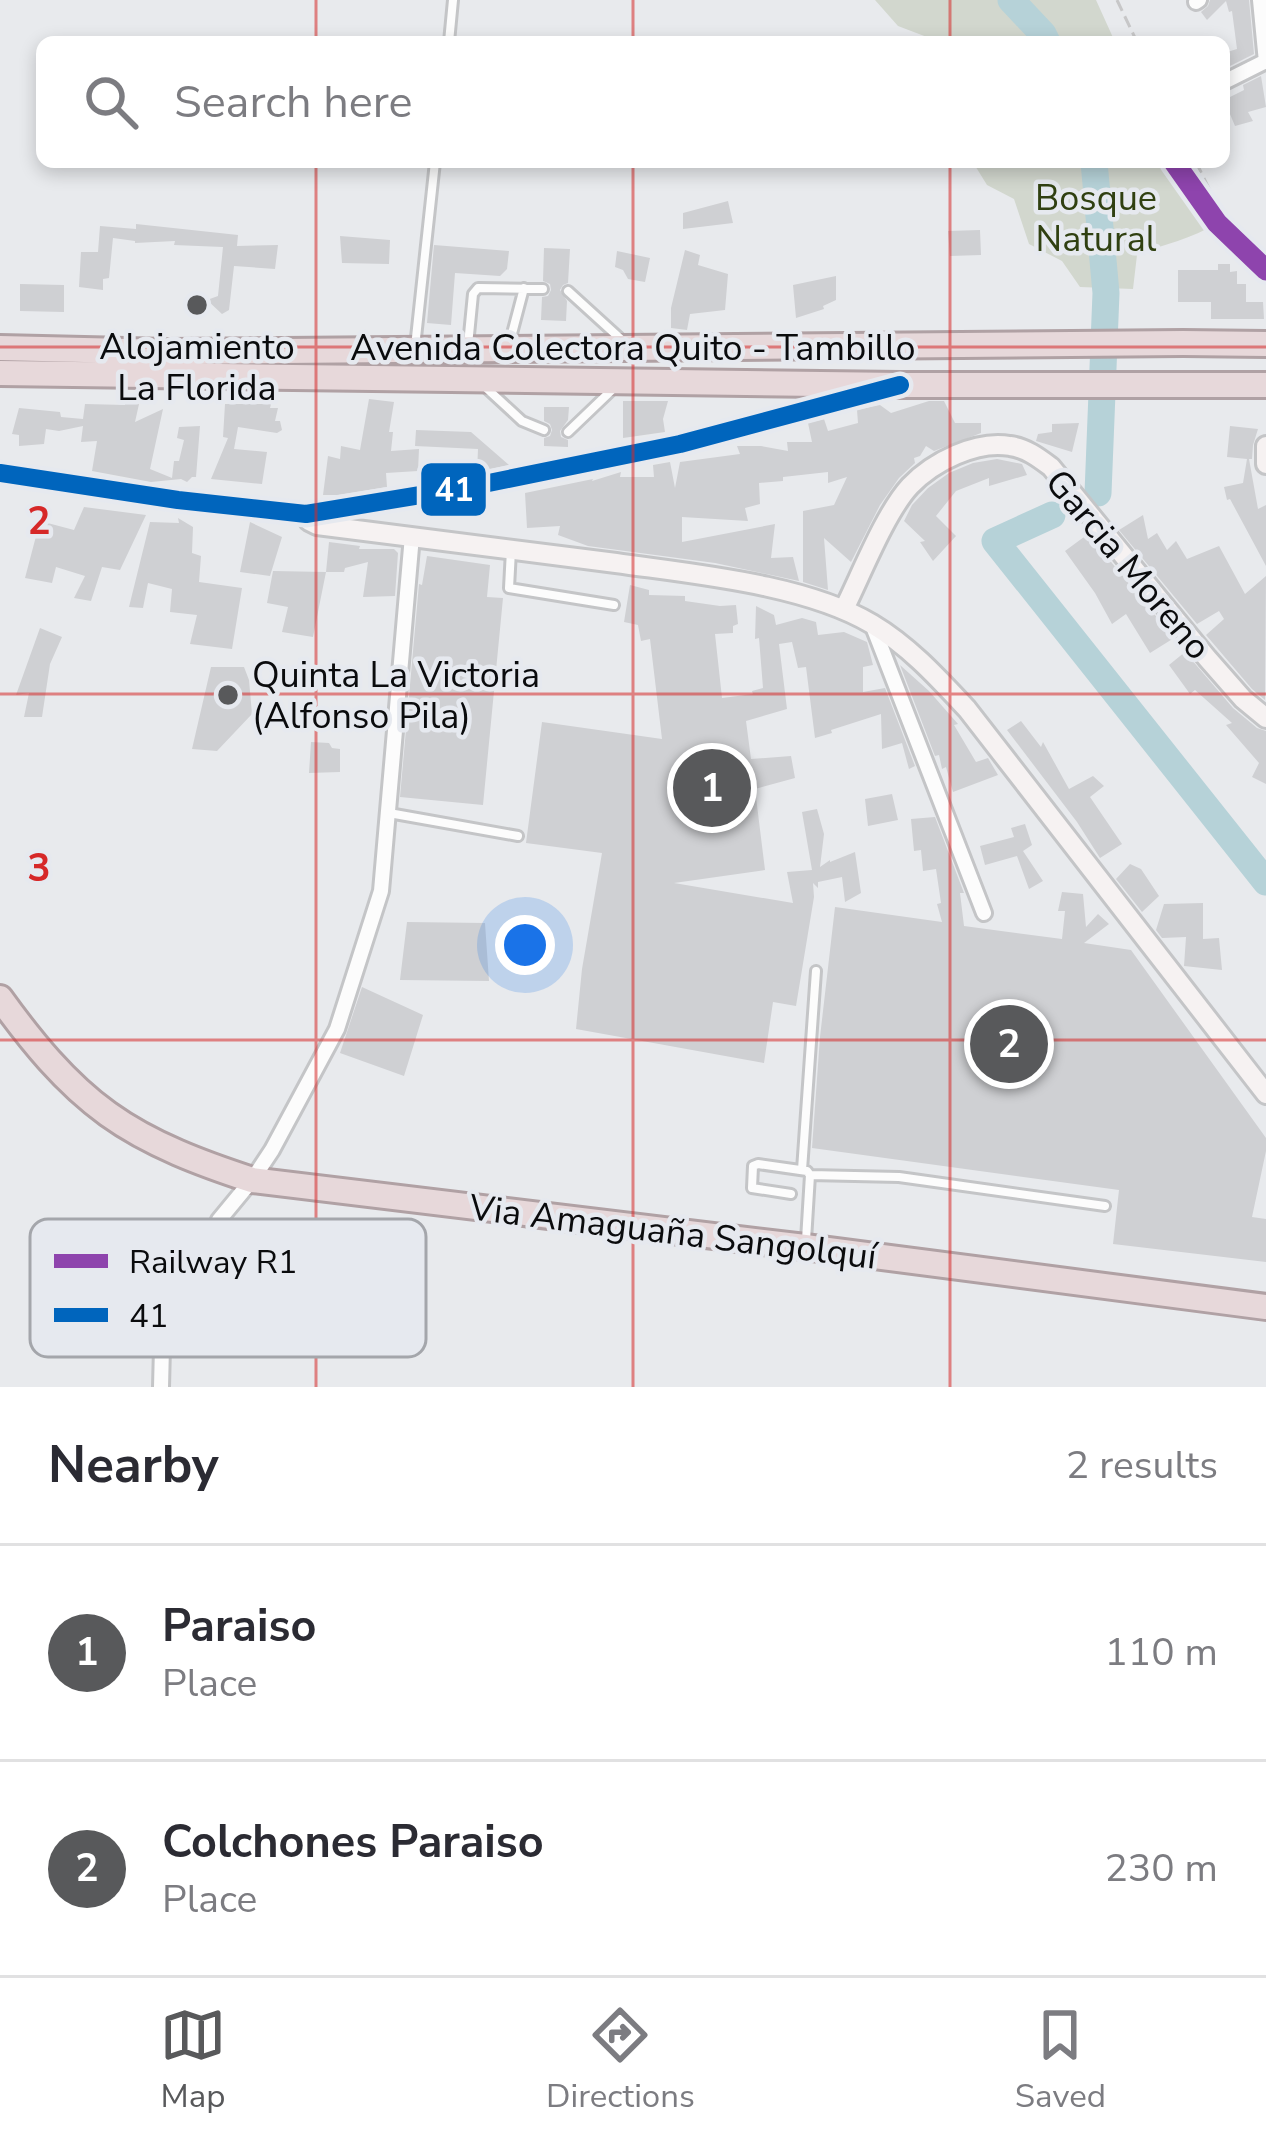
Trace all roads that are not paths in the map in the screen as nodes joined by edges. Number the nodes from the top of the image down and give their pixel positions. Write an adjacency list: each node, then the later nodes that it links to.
1 (453, 0): 3 (lane)
2 (1260, 0): 4 (street)
3 (449, 36)
4 (1266, 62): 5 (street)
5 (1230, 79)
6 (434, 168): 13 (lane)
7 (524, 288): 8 (lane); 14 (lane); 15 (lane)
8 (543, 289)
9 (568, 291): 11 (lane)
10 (1266, 344): 11 (highway, Avenida Colectora Quito - Tambillo)
11 (630, 347): 15 (highway, Avenida Colectora Quito - Tambillo)
12 (0, 348): 13 (highway, Avenida Colectora Quito - Tambillo)
13 (414, 349): 14 (highway, Avenida Colectora Quito - Tambillo)
14 (468, 349): 15 (highway, Avenida Colectora Quito - Tambillo)
15 (508, 349)
16 (0, 373): 17 (highway, Avenida Colectora Quito - Tambillo)
17 (477, 379): 18 (highway, Avenida Colectora Quito - Tambillo); 21 (lane)
18 (621, 381): 19 (highway, Avenida Colectora Quito - Tambillo); 22 (lane)
19 (900, 385): 20 (highway, Avenida Colectora Quito - Tambillo); 26 (street)
20 (1266, 385)
21 (544, 430)
22 (568, 432)
23 (1266, 446): 24 (street)
24 (1266, 464)
25 (0, 473): 26 (street)
26 (306, 514): 27 (street)
27 (412, 536): 28 (street); 33 (street)
28 (511, 549): 29 (lane); 30 (street)
29 (614, 605)
30 (844, 610): 31 (street); 32 (street, Garcia Moreno)
31 (872, 624): 35 (street); 38 (street)
32 (1266, 718)
33 (389, 813): 34 (lane); 40 (street)
34 (518, 836)
35 (984, 913)
36 (816, 971): 39 (lane)
37 (0, 998): 40 (highway, Via Amaguaña Sangolquí)
38 (1266, 1094)
39 (806, 1173): 41 (lane); 42 (lane); 44 (lane)
40 (252, 1180): 43 (street); 44 (highway, Via Amaguaña Sangolquí)
41 (791, 1194)
42 (1106, 1206)
43 (220, 1219)
44 (805, 1247): 45 (highway, Via Amaguaña Sangolquí)
45 (1266, 1307)
46 (162, 1357): 47 (street)
47 (161, 1387)

